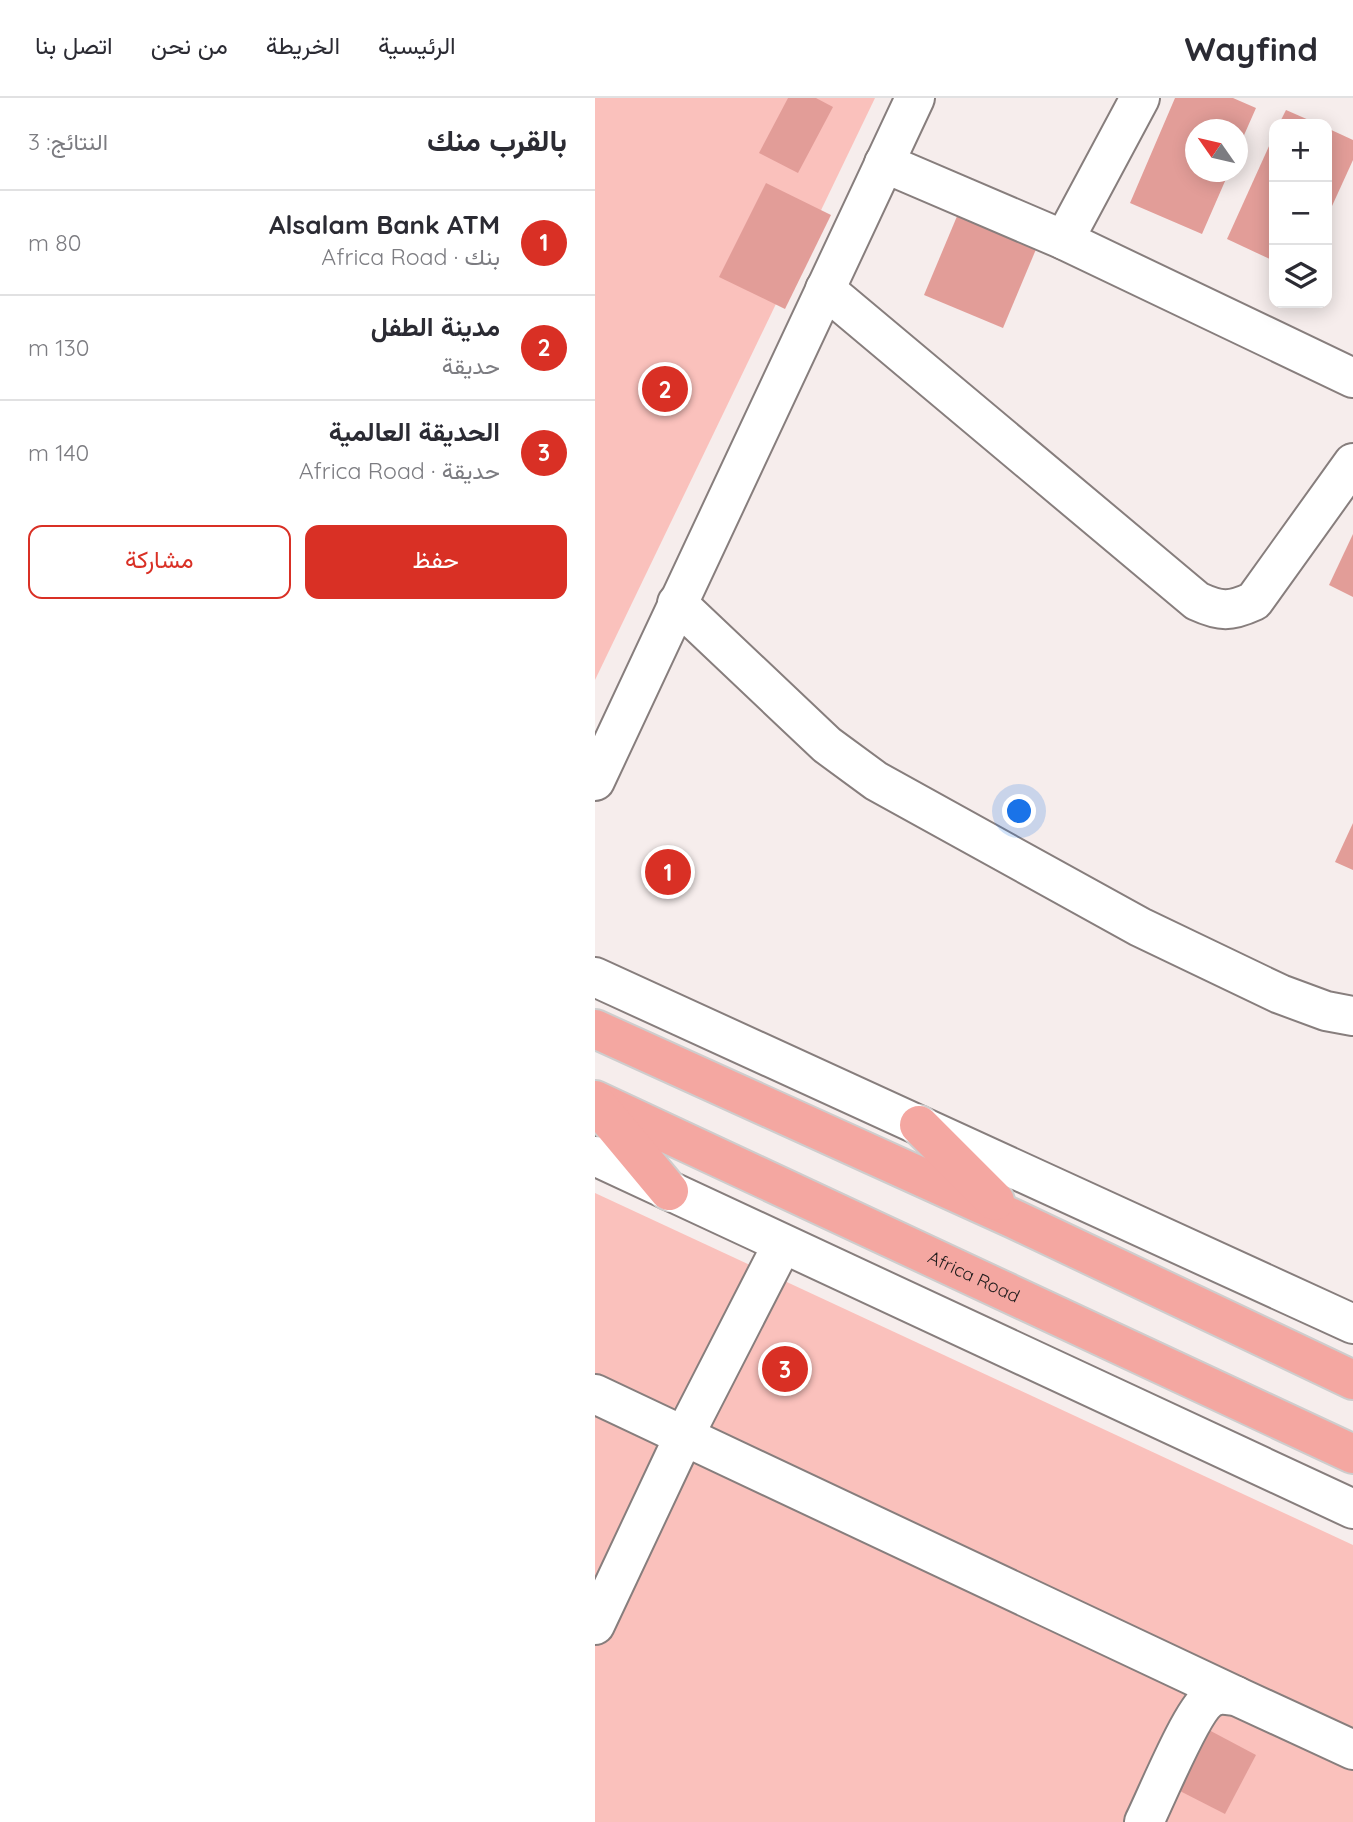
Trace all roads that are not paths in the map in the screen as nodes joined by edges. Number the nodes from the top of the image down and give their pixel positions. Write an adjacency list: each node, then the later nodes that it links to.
1 (915, 98): 3 (street)
2 (1140, 98): 4 (street)
3 (884, 163): 4 (street); 5 (street)
4 (1064, 240): 6 (street)
5 (825, 289): 7 (street); 8 (street)
6 (1353, 378)
7 (1353, 463)
8 (677, 603): 9 (street); 11 (street)
9 (595, 781)
10 (595, 977): 14 (street)
11 (1353, 1016)
12 (595, 1029): 17 (highway)
13 (595, 1101): 16 (highway); 23 (highway, Africa Road)
14 (919, 1125): 17 (highway); 19 (street)
15 (595, 1156): 16 (street)
16 (669, 1191): 18 (street)
17 (1014, 1219): 20 (highway)
18 (782, 1245): 22 (street); 24 (street)
19 (1353, 1324)
20 (1353, 1380)
21 (595, 1394): 22 (street)
22 (684, 1436): 25 (street); 26 (street)
23 (1353, 1454)
24 (1353, 1509)
25 (595, 1625)
26 (1236, 1696): 27 (street); 28 (street)
27 (1353, 1750)
28 (1144, 1822)

